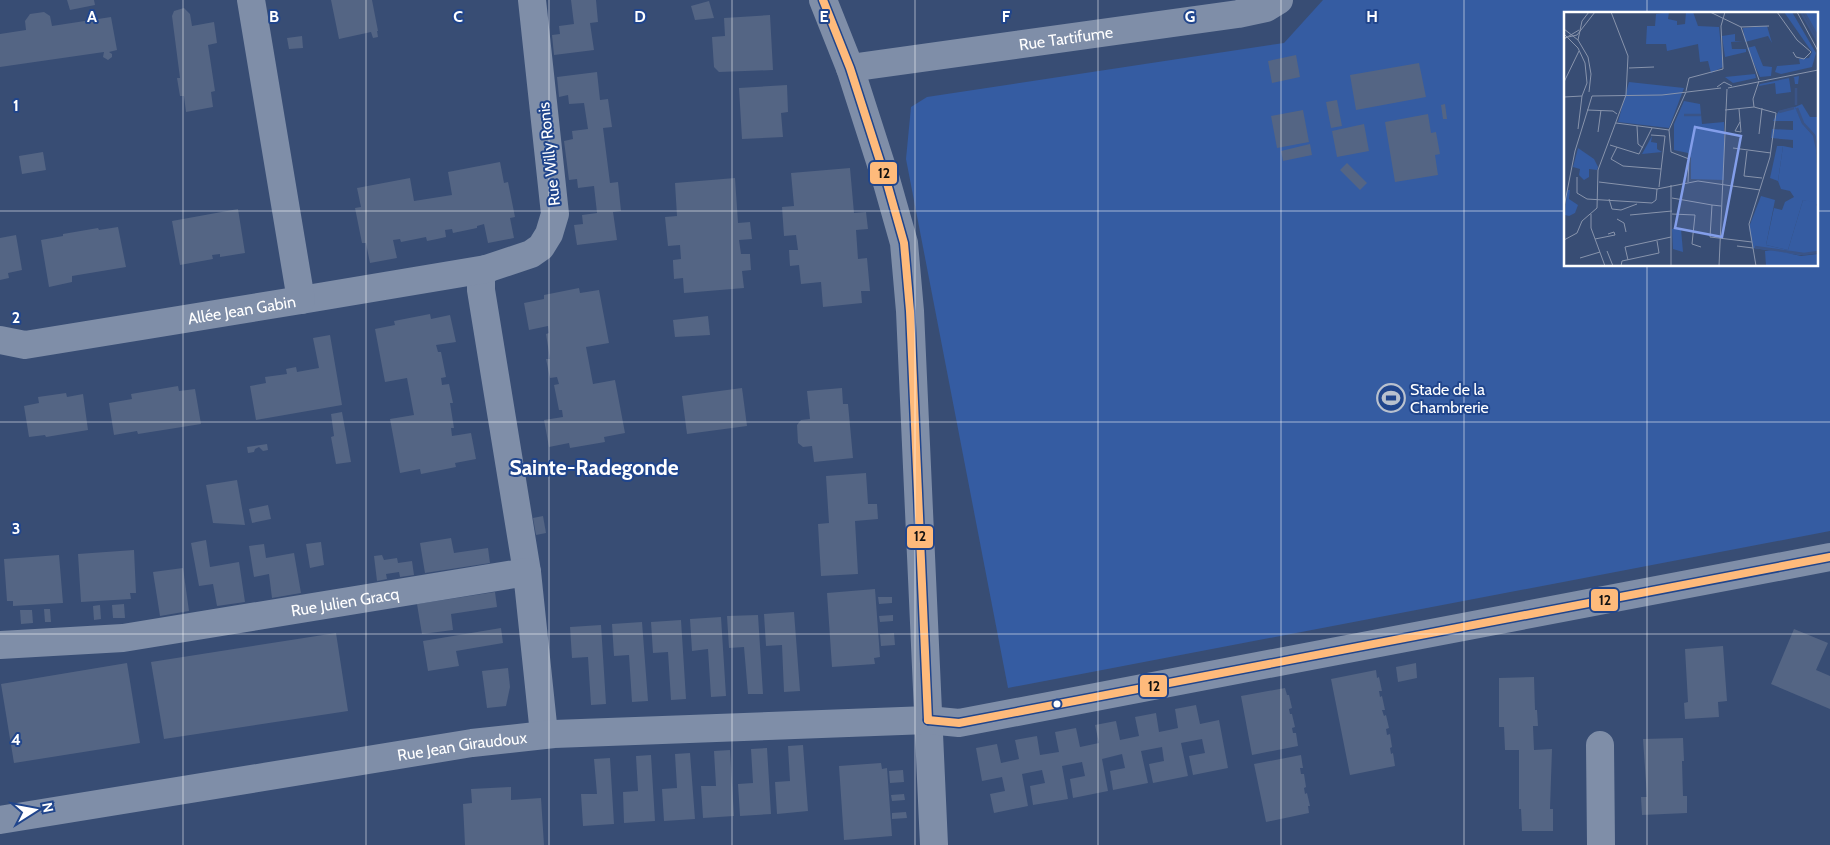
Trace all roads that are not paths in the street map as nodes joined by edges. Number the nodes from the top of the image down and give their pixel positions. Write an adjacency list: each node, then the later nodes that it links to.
1 (251, 0): 7 (street, Allée Jean Gabin)
2 (532, 0): 6 (street, Rue Willy Ronis)
3 (824, 0): 5 (street)
4 (1279, 0): 5 (street, Rue Tartifume)
5 (850, 68): 12 (street)
6 (486, 269): 7 (street, Rue Willy Ronis); 10 (street)
7 (301, 300): 8 (street, Allée Jean Gabin)
8 (0, 340)
9 (1830, 557): 12 (street, Rue Jean Giraudoux)
10 (527, 572): 11 (street, Rue Julien Gracq); 13 (street)
11 (0, 644)
12 (928, 720): 13 (street, Rue Jean Giraudoux); 16 (street)
13 (544, 734): 15 (street, Rue Jean Giraudoux)
14 (1600, 745): 17 (street)
15 (0, 820)
16 (934, 845)
17 (1601, 845)

